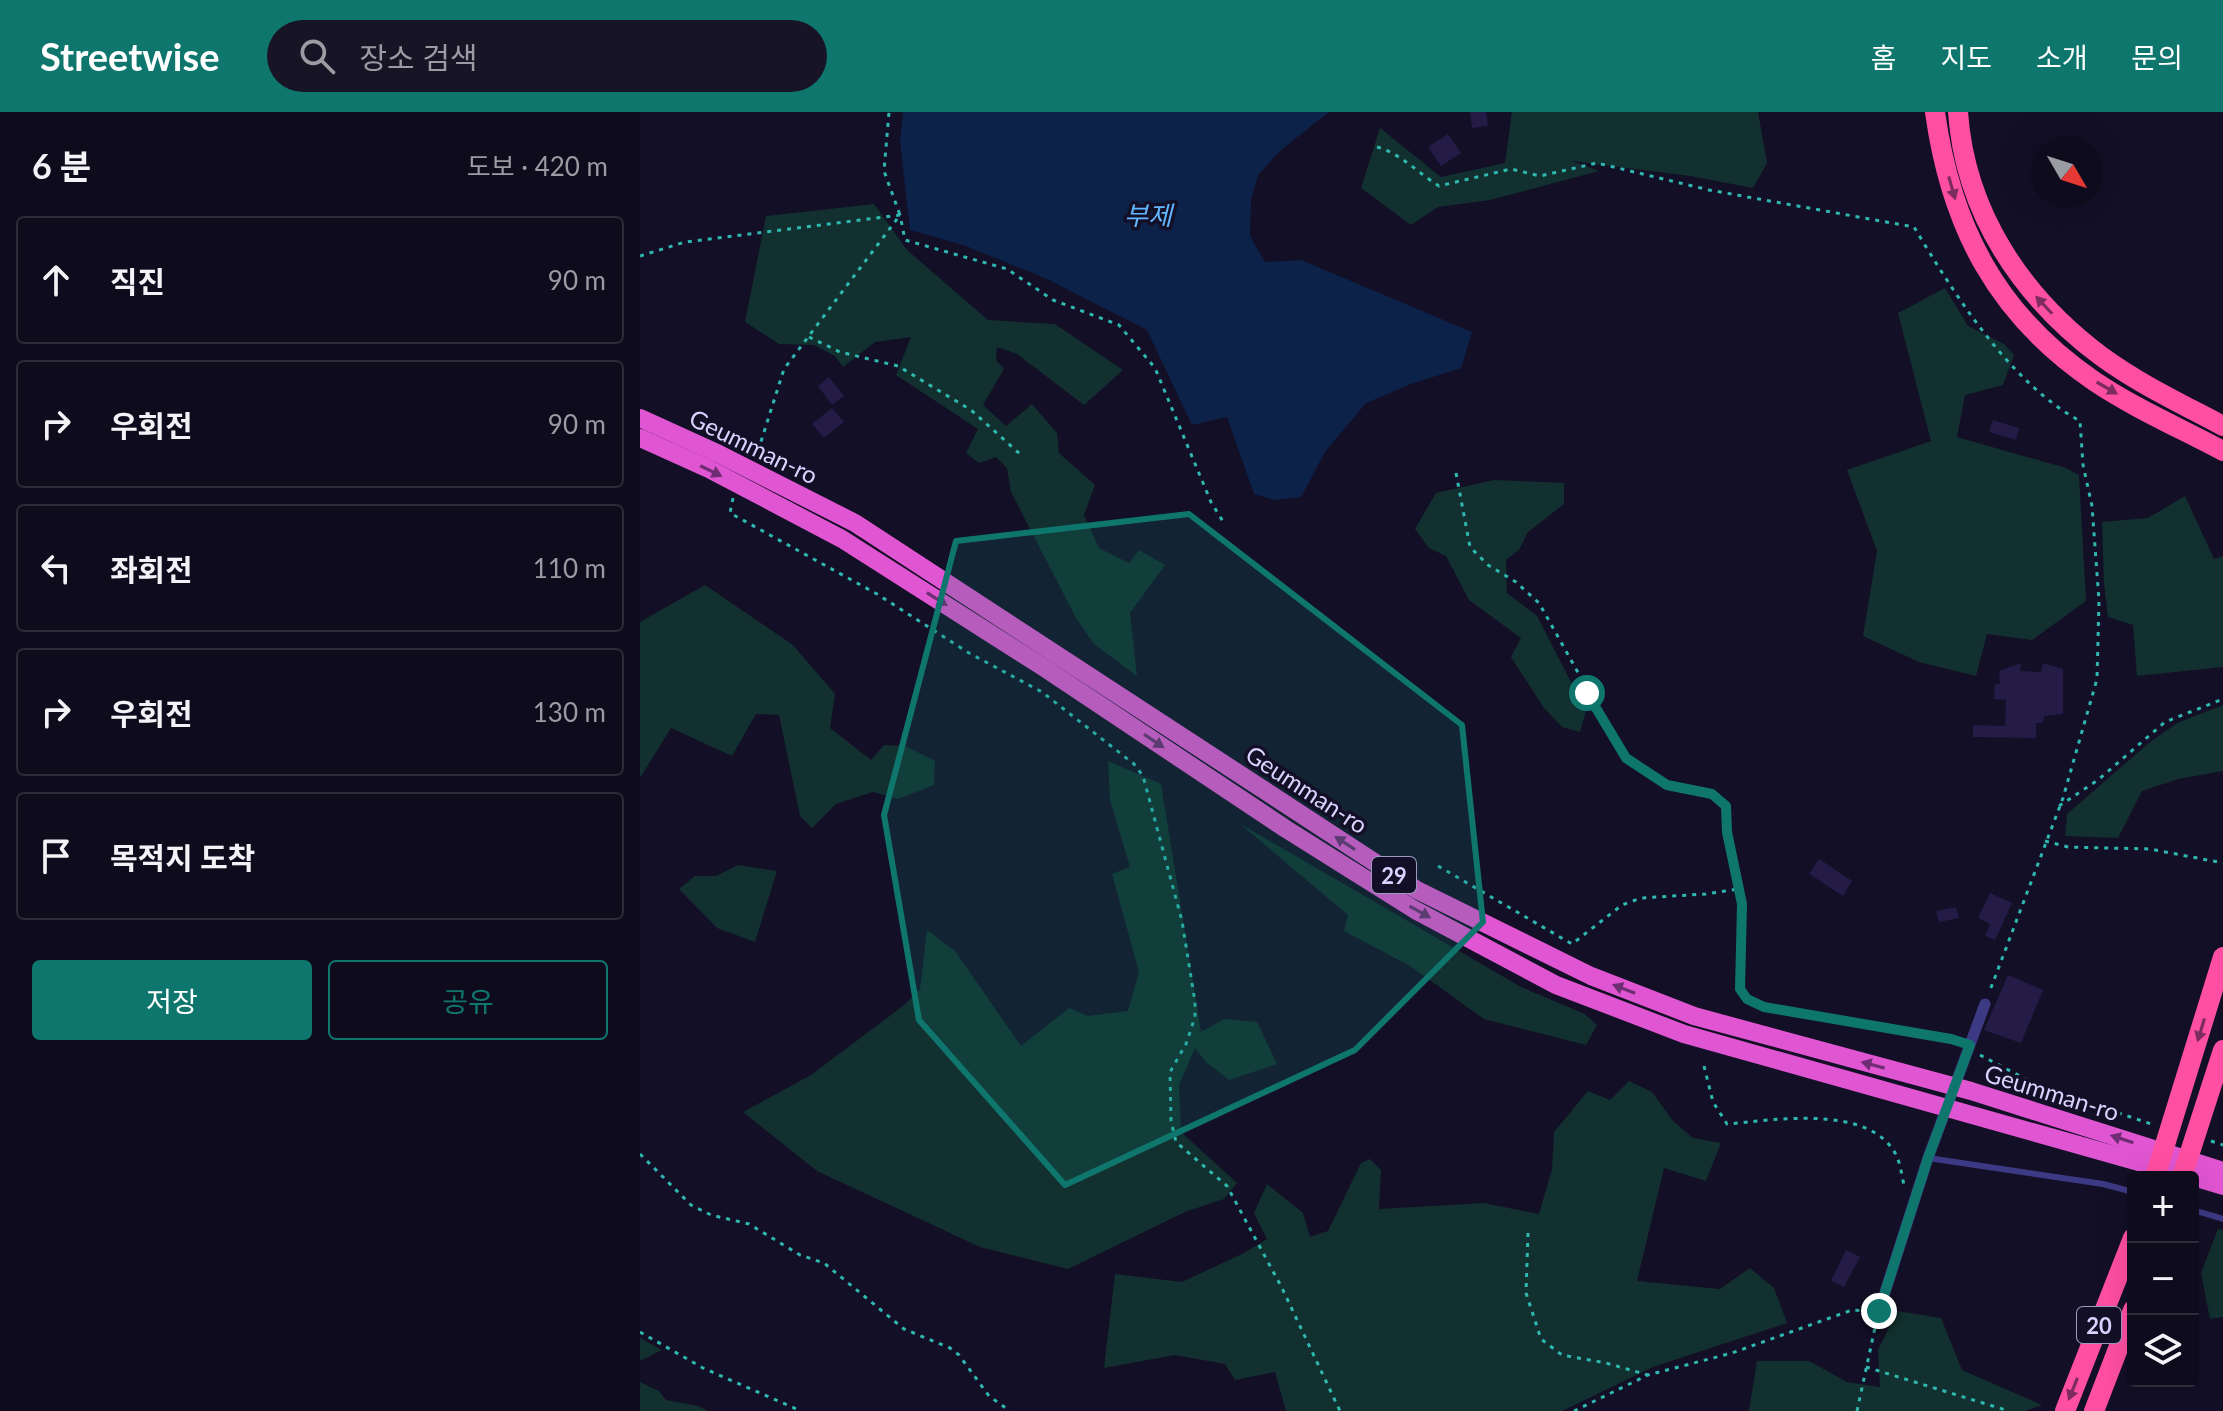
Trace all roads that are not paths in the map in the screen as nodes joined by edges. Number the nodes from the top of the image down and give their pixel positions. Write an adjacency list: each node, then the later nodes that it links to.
1 (1935, 112): 6 (highway, one-way to 6)
2 (1958, 112): 4 (highway, one-way to 2)
3 (640, 418): 15 (highway, Geumman-ro / 29, one-way to 3)
4 (2223, 426)
5 (640, 438): 13 (highway, Geumman-ro / 29, one-way to 13)
6 (2223, 451)
7 (2223, 957): 12 (highway, one-way to 12)
8 (1985, 1004): 11 (street)
9 (2223, 1050): 10 (highway)
10 (2213, 1100): 14 (highway)
11 (1928, 1158): 18 (lane); 22 (street)
12 (2157, 1171)
13 (2171, 1171)
14 (2184, 1171)
15 (2223, 1171)
16 (2199, 1179): 17 (highway, Geumman-ro / 29)
17 (2223, 1186)
18 (2127, 1190)
19 (2199, 1212): 20 (lane)
20 (2223, 1219)
21 (2131, 1243): 24 (highway, 20, one-way to 24)
22 (1879, 1311)
23 (2131, 1315): 25 (highway, 20)
24 (2065, 1411)
25 (2094, 1411)

